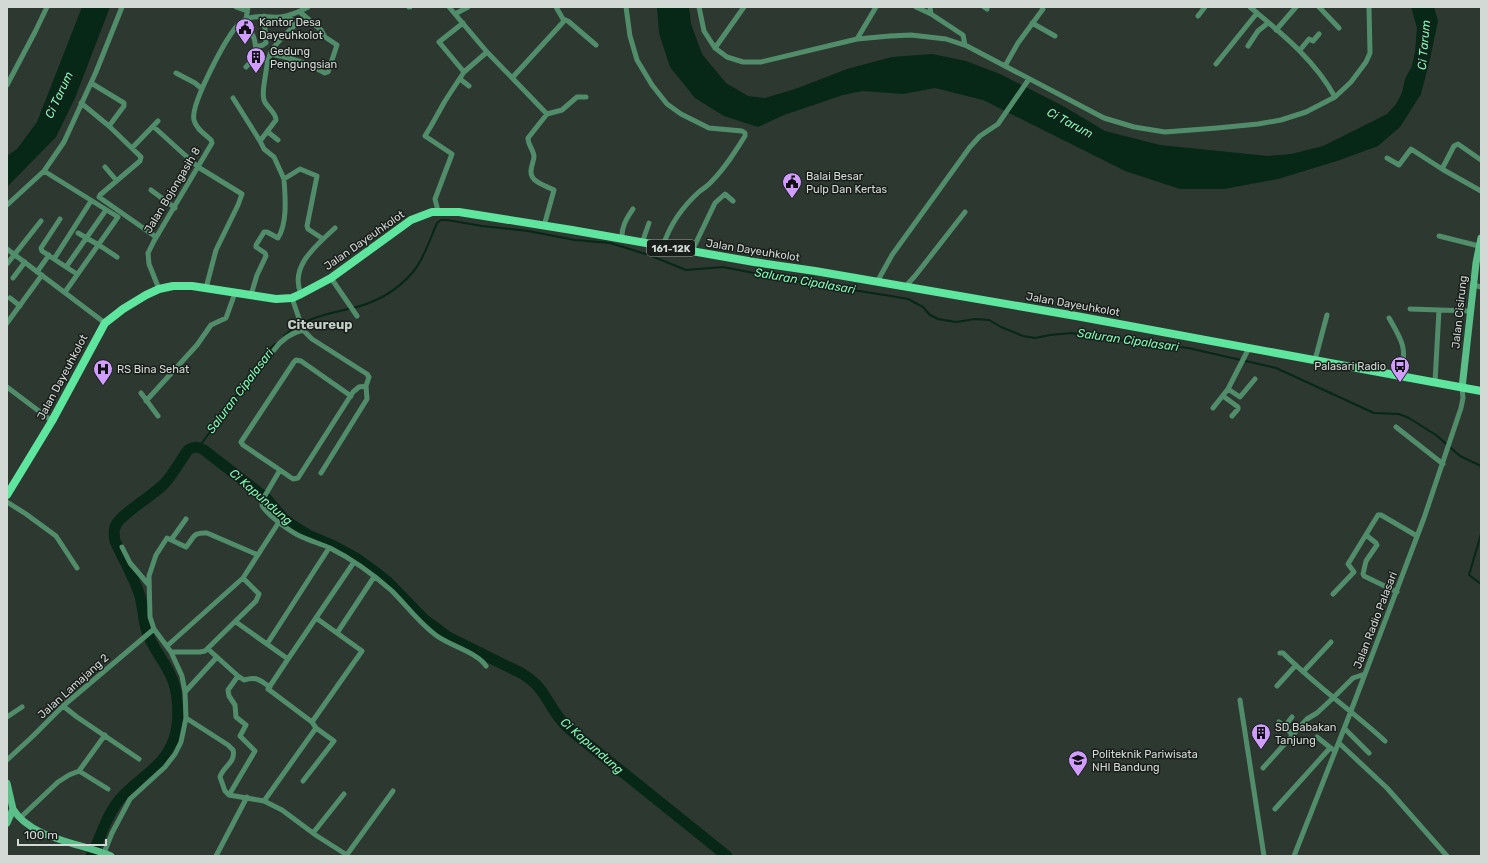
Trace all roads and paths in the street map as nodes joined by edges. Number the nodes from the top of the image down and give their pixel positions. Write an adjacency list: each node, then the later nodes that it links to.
1 (47, 7): 57 (street)
2 (122, 7): 56 (street)
3 (236, 7): 20 (street)
4 (308, 7): 21 (street)
5 (449, 7): 23 (street)
6 (468, 7): 23 (street)
7 (556, 7): 29 (street)
8 (626, 7): 104 (street)
9 (699, 7): 42 (street)
10 (744, 7): 42 (street)
11 (876, 7): 37 (street)
12 (916, 7): 24 (street)
13 (930, 7): 24 (street)
14 (1042, 7): 32 (street)
15 (1205, 7): 27 (street)
16 (1250, 7): 22 (street)
17 (1296, 7): 34 (street)
18 (1319, 7): 33 (street)
19 (1369, 7): 60 (street)
20 (248, 9): 28 (street)
21 (300, 12): 25 (street); 45 (street)
22 (1257, 13): 30 (street); 48 (street)
23 (455, 14): 31 (street)
24 (932, 14): 39 (street)
25 (289, 15): 26 (street); 45 (street)
26 (264, 16): 28 (street); 41 (street)
27 (1198, 16)
28 (245, 20): 41 (street); 59 (street, Jalan Bojongasih 8)
29 (565, 20): 38 (street); 54 (street)
30 (1268, 22): 34 (street); 40 (street)
31 (463, 23): 44 (street); 51 (street)
32 (1032, 23): 36 (street); 49 (street)
33 (1339, 28)
34 (1276, 30): 43 (street)
35 (1319, 34): 43 (street)
36 (1055, 36)
37 (857, 38): 39 (street); 42 (street)
38 (596, 45)
39 (965, 45): 49 (street)
40 (1248, 46)
41 (256, 47): 46 (street)
42 (714, 48)
43 (1300, 50): 60 (street)
44 (487, 52): 51 (street); 54 (street)
45 (270, 54): 47 (street)
46 (256, 56): 47 (street); 50 (street)
47 (267, 61): 68 (street)
48 (1216, 64)
49 (1005, 66): 55 (street)
50 (246, 67)
51 (464, 72): 53 (street)
52 (176, 73): 59 (street)
53 (460, 78): 58 (street); 88 (street)
54 (512, 78): 64 (street)
55 (1029, 79): 60 (street); 120 (street)
56 (91, 83): 63 (street); 66 (street)
57 (7, 84)
58 (469, 86)
59 (202, 89): 75 (street, Jalan Bojongasih 8)
60 (1335, 96)
61 (586, 97): 64 (street)
62 (233, 98): 70 (street)
63 (81, 103): 66 (street); 77 (street)
64 (547, 114): 93 (street)
65 (158, 121): 67 (street)
66 (109, 126): 71 (street)
67 (154, 127): 71 (street); 75 (street)
68 (268, 132): 69 (street); 70 (street)
69 (278, 140)
70 (260, 141): 78 (street)
71 (132, 148): 79 (street)
72 (1387, 158): 76 (street)
73 (1481, 160): 76 (street)
74 (105, 167): 79 (street)
75 (198, 167): 85 (street, Jalan Bojongasih 8); 124 (street)
76 (1442, 168): 81 (street)
77 (44, 171): 82 (street); 84 (street)
78 (284, 179): 100 (street); 129 (street)
79 (116, 180): 98 (street)
80 (151, 190): 85 (street)
81 (1481, 191)
82 (91, 201): 87 (street); 111 (street)
83 (733, 201): 107 (street)
84 (7, 206)
85 (175, 208): 98 (street, Jalan Bojongasih 8)
86 (633, 209): 101 (street)
87 (106, 210): 97 (street); 103 (street)
88 (438, 211): 93 (main road, Jalan Dayeuhkolot / 161-12K); 119 (main road, Jalan Dayeuhkolot / 161-12K)
89 (965, 212): 122 (street)
90 (60, 219): 109 (street)
91 (41, 221): 108 (street)
92 (649, 222): 102 (street)
93 (544, 226): 101 (main road, Jalan Dayeuhkolot / 161-12K)
94 (335, 228): 100 (street)
95 (78, 233): 97 (street)
96 (1438, 236): 105 (street)
97 (87, 237): 103 (street); 114 (street)
98 (156, 237): 125 (street, Jalan Bojongasih 8)
99 (1481, 238): 105 (main road, Jalan Cisirung)
100 (323, 239): 128 (street)
101 (622, 239): 102 (main road, Jalan Dayeuhkolot / 161-12K)
102 (642, 243): 104 (main road, Jalan Dayeuhkolot / 161-12K)
103 (99, 244): 110 (street); 116 (street)
104 (663, 246): 107 (main road, Jalan Dayeuhkolot / 161-12K)
105 (1479, 246): 121 (main road, Jalan Cisirung)
106 (7, 249): 108 (street)
107 (692, 251): 120 (main road, Jalan Dayeuhkolot / 161-12K)
108 (15, 255): 112 (street); 113 (street)
109 (48, 255): 111 (street); 115 (street)
110 (117, 257)
111 (54, 259): 114 (street)
112 (25, 262): 115 (street); 118 (street)
113 (7, 264)
114 (66, 267): 116 (street)
115 (37, 272): 117 (street)
116 (77, 274): 126 (street)
117 (42, 275): 126 (street); 132 (street)
118 (13, 278)
119 (331, 278): 128 (main road, Jalan Dayeuhkolot / 161-12K); 137 (street)
120 (877, 282): 122 (main road, Jalan Dayeuhkolot / 161-12K)
121 (1474, 285): 123 (street); 135 (main road, Jalan Cisirung)
122 (905, 287): 142 (main road, Jalan Dayeuhkolot / 161-12K)
123 (1481, 287)
124 (206, 288): 125 (main road, Jalan Dayeuhkolot / 161-12K); 127 (main road, Jalan Dayeuhkolot / 161-12K)
125 (159, 289): 139 (main road, Jalan Dayeuhkolot / 161-12K)
126 (65, 292): 139 (street)
127 (235, 293): 129 (main road, Jalan Dayeuhkolot / 161-12K); 156 (street)
128 (301, 294): 131 (main road, Jalan Dayeuhkolot / 161-12K)
129 (251, 295): 131 (main road, Jalan Dayeuhkolot / 161-12K)
130 (10, 298): 132 (street)
131 (292, 298): 141 (street)
132 (20, 306): 140 (street)
133 (1410, 309): 134 (street)
134 (1439, 310): 135 (street); 147 (street)
135 (1470, 311): 150 (main road, Jalan Cisirung)
136 (1327, 315): 144 (street)
137 (357, 316)
138 (1388, 318): 145 (street)
139 (104, 322): 160 (main road, Jalan Dayeuhkolot / 161-12K)
140 (7, 323)
141 (302, 327): 143 (street); 148 (street)
142 (1250, 348): 144 (main road, Jalan Dayeuhkolot / 161-12K); 151 (street)
143 (274, 350)
144 (1316, 360): 145 (main road, Jalan Dayeuhkolot / 161-12K)
145 (1401, 376): 147 (main road, Jalan Dayeuhkolot / 161-12K)
146 (1255, 379): 151 (street)
147 (1435, 382): 150 (main road, Jalan Dayeuhkolot / 161-12K)
148 (366, 386): 154 (street); 164 (street)
149 (7, 387): 160 (street)
150 (1462, 388): 152 (main road, Jalan Dayeuhkolot / 161-12K); 162 (street, Jalan Radio Palasari)
151 (1228, 389): 155 (street)
152 (1481, 391)
153 (140, 394): 156 (street)
154 (351, 396): 163 (street); 163 (street)
155 (1223, 396): 157 (street); 159 (street)
156 (146, 401): 158 (street)
157 (1213, 408)
158 (158, 416)
159 (1232, 416)
160 (52, 421): 165 (main road, Jalan Dayeuhkolot / 161-12K)
161 (1396, 427): 162 (street)
162 (1443, 464): 170 (street, Jalan Radio Palasari)
163 (280, 470): 168 (street)
164 (321, 473)
165 (7, 495)
166 (7, 502): 176 (street)
167 (186, 519): 171 (street)
168 (279, 522): 173 (street); 174 (street)
169 (1366, 535): 170 (street); 180 (street); 181 (street)
170 (1417, 536): 180 (street, Jalan Radio Palasari)
171 (171, 540): 174 (street); 179 (street)
172 (122, 547): 179 (street)
173 (329, 548): 175 (street); 187 (street)
174 (258, 555): 178 (street)
175 (354, 562): 177 (street); 182 (street)
176 (77, 568)
177 (374, 577): 185 (street); 195 (street)
178 (243, 578): 183 (street); 188 (street)
179 (148, 584): 184 (street)
180 (1397, 592): 197 (street, Jalan Radio Palasari)
181 (1334, 594)
182 (316, 618): 185 (street); 193 (street)
183 (236, 622): 187 (street); 189 (street)
184 (153, 630): 188 (street); 205 (street, Jalan Lamajang 2)
185 (337, 633): 210 (street)
186 (1331, 642): 196 (street)
187 (267, 644): 193 (street)
188 (167, 646): 190 (street)
189 (208, 649): 190 (street); 192 (street)
190 (171, 652): 201 (street)
191 (1282, 654): 194 (street)
192 (217, 657): 198 (street); 201 (street)
193 (288, 659): 200 (street)
194 (1296, 665): 196 (street); 199 (street)
195 (486, 666)
196 (1304, 672): 202 (street)
197 (1365, 674): 202 (street); 206 (street, Jalan Radio Palasari)
198 (238, 676): 200 (street); 232 (street)
199 (1277, 686)
200 (270, 687): 210 (street)
201 (185, 692): 209 (street)
202 (1333, 698): 206 (street); 215 (street)
203 (1240, 700): 243 (street)
204 (22, 706): 207 (street)
205 (63, 706): 216 (street); 224 (street, Jalan Lamajang 2)
206 (1351, 711): 214 (street, Jalan Radio Palasari); 218 (street)
207 (7, 717)
208 (1292, 717): 212 (street)
209 (186, 718): 232 (street); 240 (street)
210 (312, 722): 213 (street)
211 (1279, 722): 212 (street)
212 (1285, 726): 215 (street)
213 (316, 728): 227 (street); 234 (street)
214 (1345, 729): 219 (street, Jalan Radio Palasari); 222 (street)
215 (1292, 734): 225 (street)
216 (105, 735): 223 (street); 226 (street)
217 (1317, 737): 220 (street)
218 (1385, 741)
219 (1339, 743): 221 (street, Jalan Radio Palasari); 245 (street)
220 (1330, 748): 221 (street); 236 (street)
221 (1336, 751): 244 (street, Jalan Radio Palasari)
222 (1369, 753)
223 (139, 759)
224 (7, 760)
225 (1263, 768)
226 (79, 771): 229 (street); 237 (street)
227 (303, 781)
228 (7, 783): 235 (main road)
229 (108, 789)
230 (393, 791): 241 (street)
231 (344, 794): 239 (street)
232 (229, 795): 233 (street)
233 (248, 797): 234 (street); 242 (street)
234 (264, 800): 239 (street)
235 (13, 809): 237 (main road); 238 (main road)
236 (1275, 809)
237 (20, 818): 240 (main road)
238 (7, 823)
239 (313, 833): 241 (street)
240 (105, 854)
241 (347, 855)
242 (216, 856)
243 (1264, 856)
244 (1294, 856)
245 (1447, 856)

